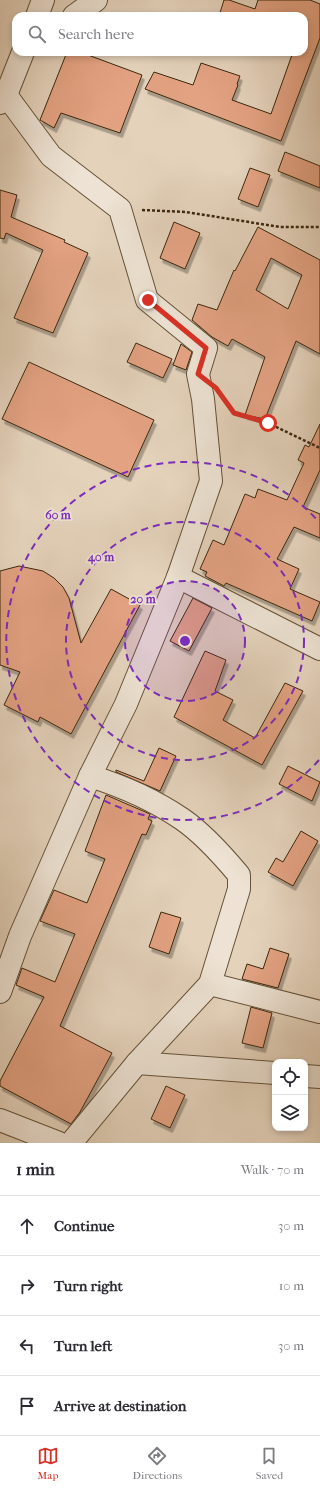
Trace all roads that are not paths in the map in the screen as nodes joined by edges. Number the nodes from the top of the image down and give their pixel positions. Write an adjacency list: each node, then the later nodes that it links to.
1 (43, 0): 3 (street)
2 (96, 0): 4 (street)
3 (38, 12)
4 (80, 12)
5 (22, 56): 6 (street)
6 (3, 99): 7 (street)
7 (178, 577): 8 (street); 9 (street)
8 (320, 649)
9 (90, 776): 10 (street); 11 (street)
10 (210, 984): 12 (street); 13 (street)
11 (0, 992)
12 (320, 1012)
13 (137, 1063): 14 (street); 19 (street)
14 (272, 1073)
15 (308, 1076): 16 (street)
16 (320, 1077)
17 (0, 1120): 18 (street)
18 (59, 1143)
19 (71, 1143)

